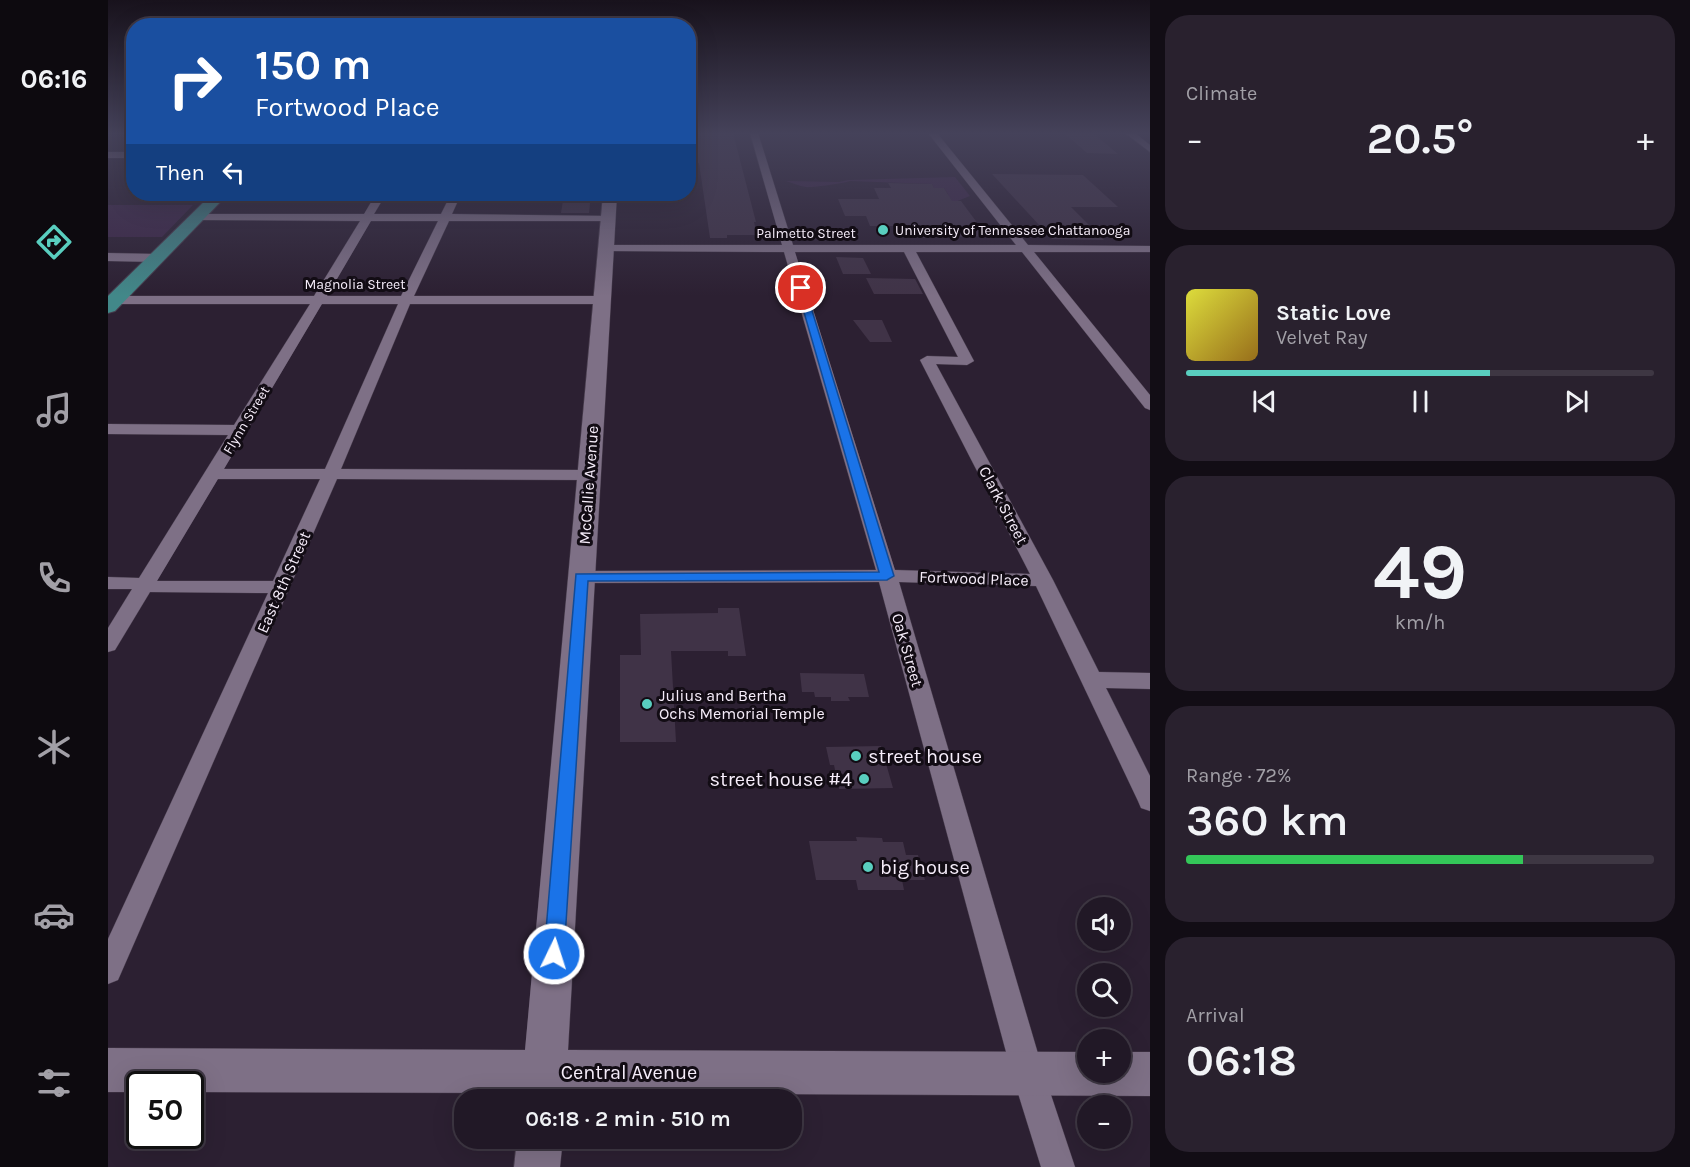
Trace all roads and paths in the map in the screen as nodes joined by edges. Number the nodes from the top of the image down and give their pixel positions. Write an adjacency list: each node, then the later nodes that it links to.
1 (771, 187): 12 (street, Oak Street)
2 (976, 187): 14 (street)
3 (213, 201): 7 (main road)
4 (377, 201): 8 (street, Flynn Street)
5 (453, 201): 9 (street, East 8th Street)
6 (610, 201): 10 (main road, McCallie Avenue)
7 (196, 217): 8 (street); 17 (main road)
8 (368, 218): 9 (street); 18 (street, Flynn Street)
9 (445, 218): 10 (street); 19 (street, East 8th Street)
10 (609, 218): 11 (main road, McCallie Avenue)
11 (606, 248): 12 (street, Palmetto Street); 20 (main road, McCallie Avenue)
12 (789, 248): 13 (street, Palmetto Street); 28 (street, Oak Street)
13 (908, 248): 14 (street, Palmetto Street); 30 (street, Clark Street)
14 (1023, 248): 15 (street, Palmetto Street); 22 (street)
15 (1150, 249)
16 (108, 257): 17 (street)
17 (157, 258): 21 (main road)
18 (319, 299): 19 (street, Magnolia Street); 21 (street, Magnolia Street); 24 (street, Flynn Street)
19 (406, 299): 20 (street, Magnolia Street); 26 (street, East 8th Street)
20 (603, 300): 27 (main road, McCallie Avenue)
21 (111, 302)
22 (1150, 405)
23 (108, 429): 24 (street)
24 (240, 430): 25 (street, Flynn Street)
25 (214, 474): 26 (street); 32 (street, Flynn Street)
26 (331, 474): 27 (street); 33 (street, East 8th Street)
27 (589, 475): 29 (main road, McCallie Avenue)
28 (887, 576): 29 (street, Fortwood Place); 30 (street, Fortwood Place); 40 (street, Oak Street)
29 (581, 577): 42 (main road, McCallie Avenue)
30 (1043, 580): 35 (street, Clark Street)
31 (108, 584): 32 (street)
32 (145, 585): 33 (street); 34 (street, Flynn Street)
33 (281, 587): 38 (street, East 8th Street)
34 (108, 645)
35 (1092, 680): 36 (street); 37 (street, Clark Street)
36 (1150, 681)
37 (1150, 801)
38 (108, 971)
39 (108, 1070): 42 (main road, Central Avenue)
40 (1028, 1074): 41 (main road, Central Avenue); 42 (main road, Central Avenue); 45 (street, Oak Street)
41 (1150, 1074)
42 (544, 1085)
43 (539, 1149): 44 (main road)
44 (537, 1167)
45 (1058, 1167)

